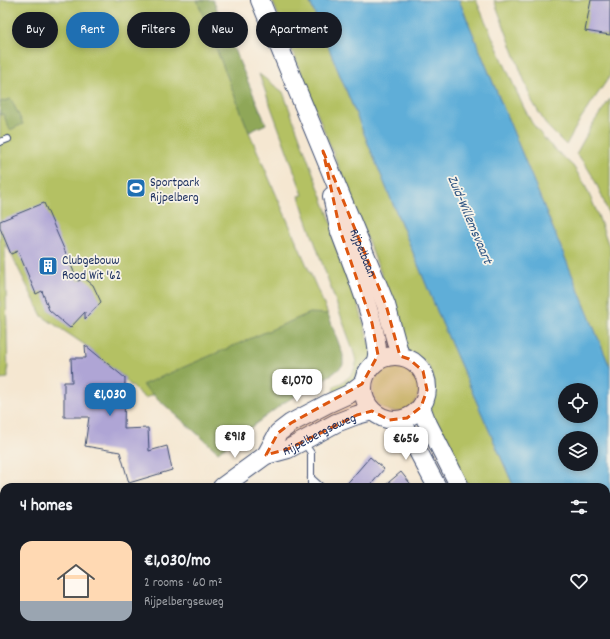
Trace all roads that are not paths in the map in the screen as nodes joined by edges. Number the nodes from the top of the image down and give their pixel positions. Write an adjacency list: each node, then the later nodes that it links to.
1 (260, 0): 4 (main road, Rijpelbaan)
2 (8, 139): 3 (lane)
3 (0, 142)
4 (322, 151): 5 (main road, Rijpelbaan); 6 (main road, Rijpelbaan)
5 (400, 356): 6 (main road); 8 (main road)
6 (376, 360): 7 (main road)
7 (362, 384): 9 (main road); 12 (main road, Rijpelbergseweg)
8 (421, 407): 10 (main road); 18 (main road)
9 (372, 411): 10 (main road); 11 (main road, Rijpelbergseweg)
10 (399, 420): 17 (main road)
11 (303, 441): 12 (main road, Rijpelbergseweg); 13 (lane)
12 (266, 455): 14 (main road, Rijpelbergseweg)
13 (311, 478): 15 (lane); 16 (lane)
14 (228, 483)
15 (311, 483)
16 (317, 483)
17 (435, 483)
18 (458, 483)

